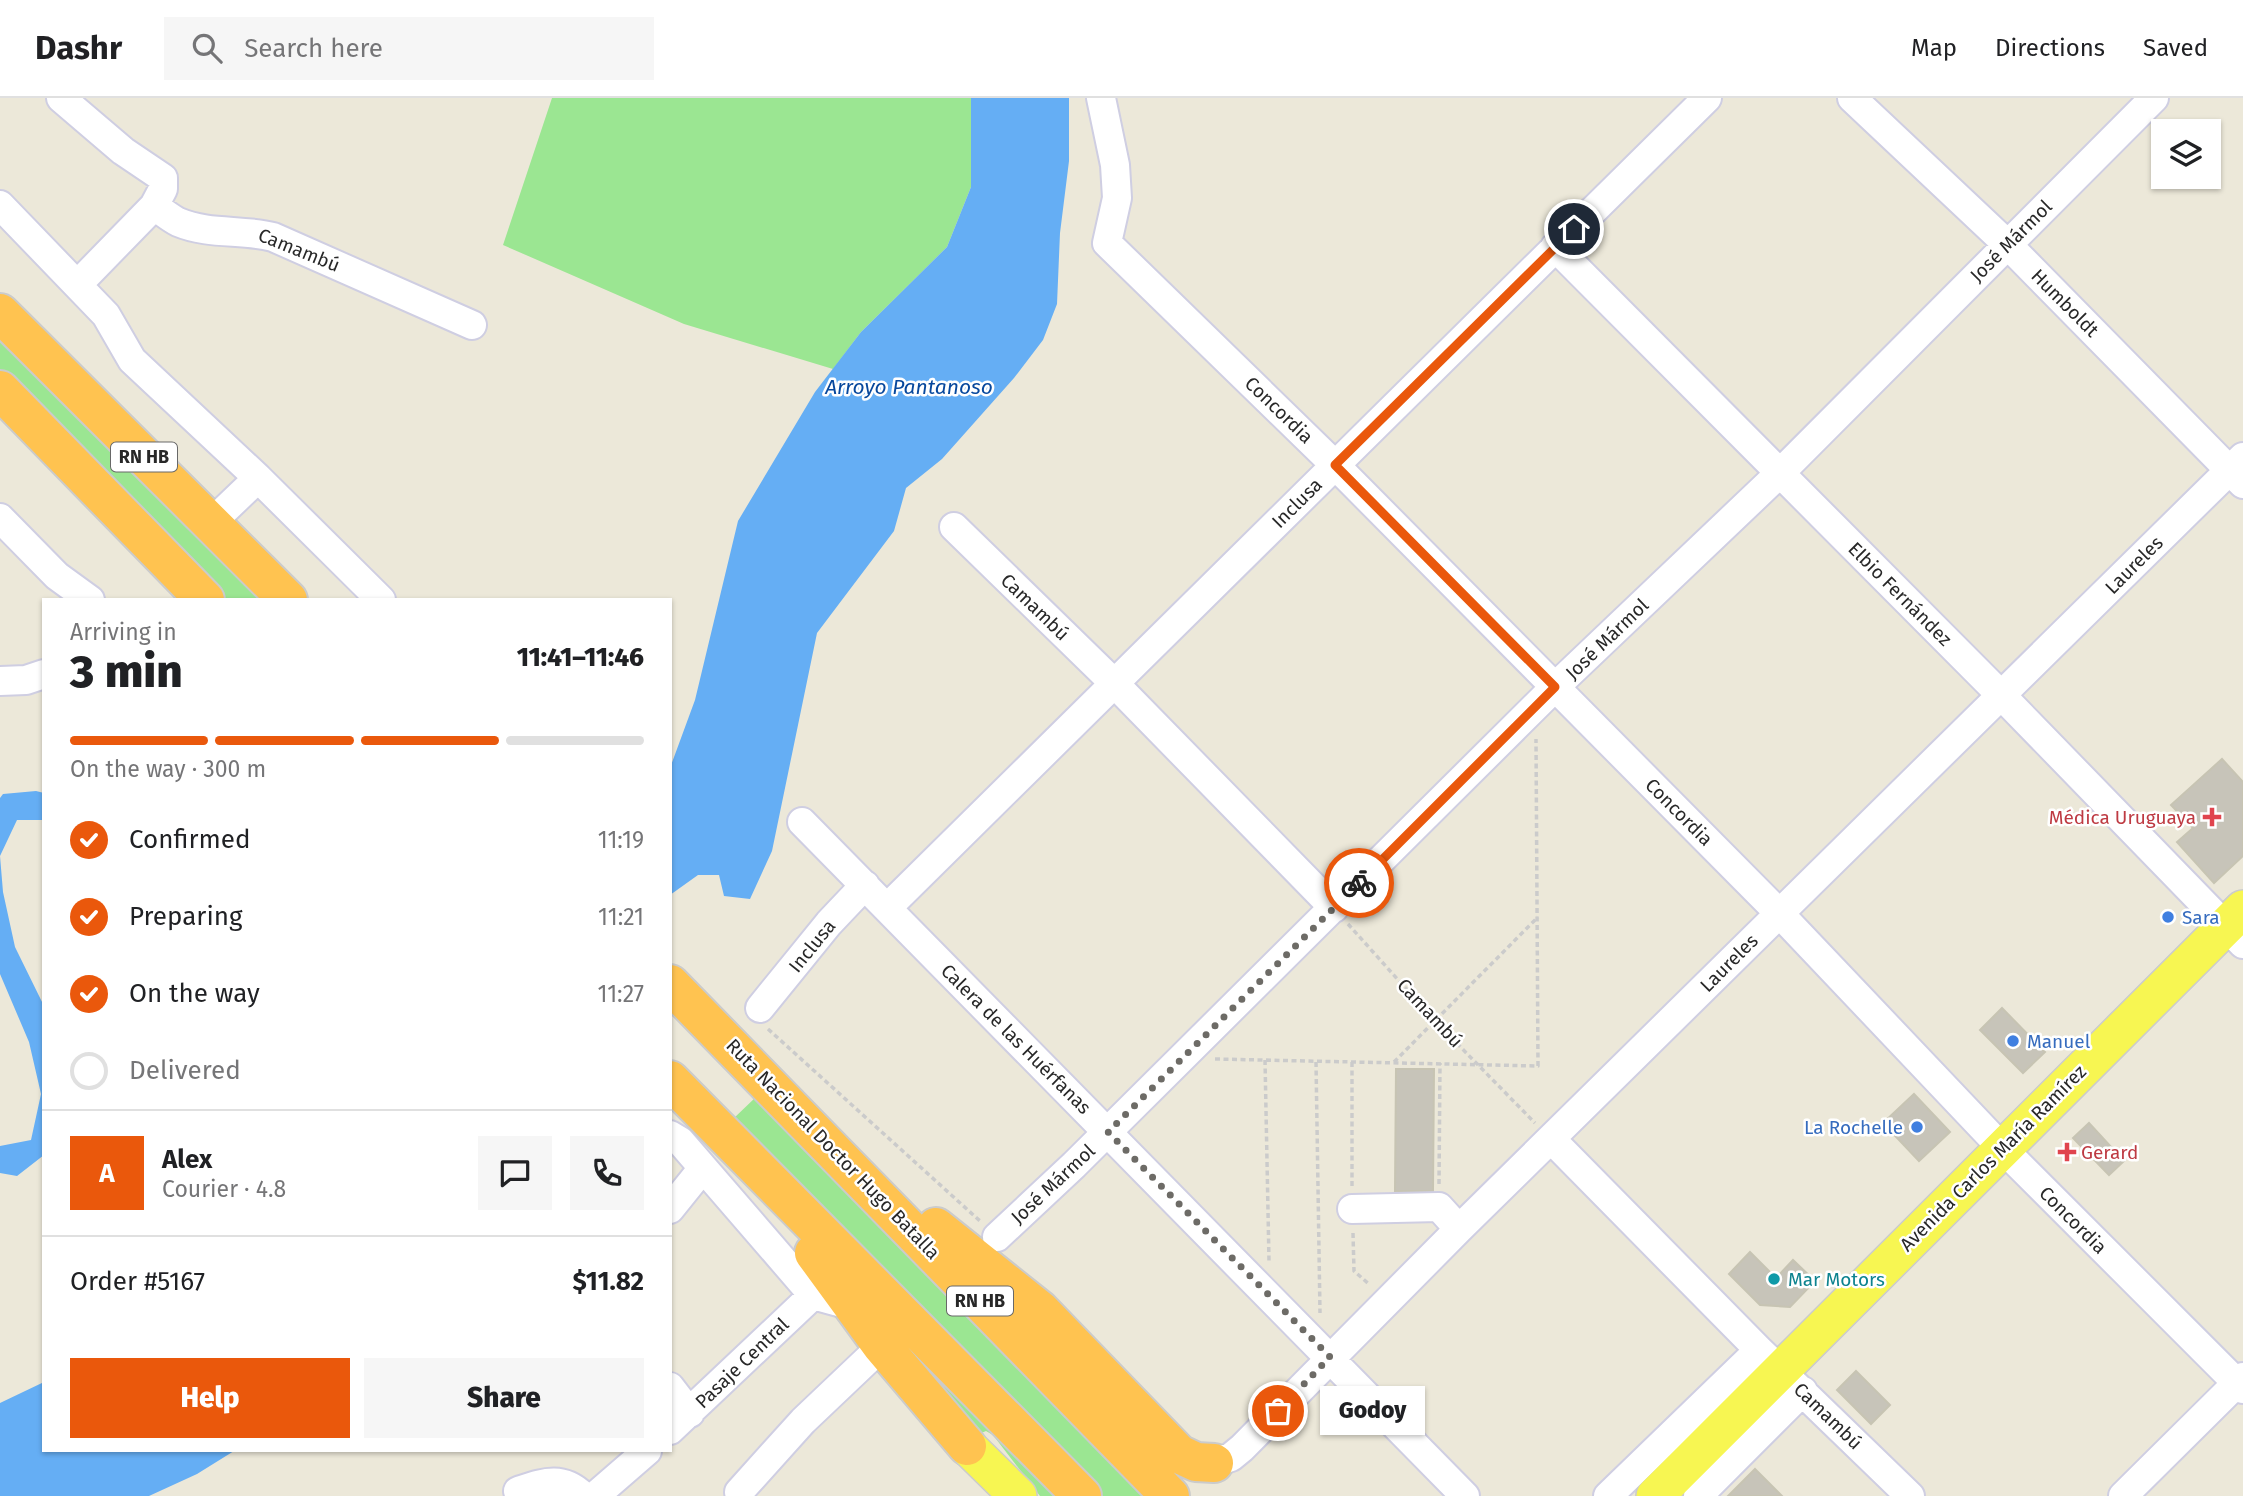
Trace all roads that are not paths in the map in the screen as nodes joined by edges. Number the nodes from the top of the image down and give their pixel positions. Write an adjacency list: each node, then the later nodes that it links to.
1 (61, 98): 7 (street)
2 (1101, 98): 14 (street, Concordia)
3 (1707, 98): 9 (street, Inclusa)
4 (1852, 98): 8 (street, Humboldt)
5 (2154, 98): 8 (street, José Mármol)
6 (0, 205): 10 (street)
7 (154, 206): 10 (street); 12 (street, Camambú)
8 (2007, 244): 15 (street, Humboldt); 16 (street, José Mármol)
9 (1555, 247): 14 (street, Inclusa); 16 (street, Elbio Fernández)
10 (79, 283): 17 (street)
11 (0, 313): 19 (highway, RN HB)
12 (472, 325)
13 (0, 390): 22 (highway, RN HB)
14 (1335, 465): 27 (street, Inclusa); 28 (street, Concordia)
15 (2239, 471): 29 (street, Laureles)
16 (1780, 473): 28 (street, José Mármol); 29 (street, Elbio Fernández)
17 (258, 478): 19 (street); 24 (street)
18 (0, 518): 21 (street)
19 (211, 523): 23 (highway, RN HB)
20 (954, 527): 27 (street, Camambú)
21 (87, 598)
22 (203, 598)
23 (286, 598)
24 (379, 598)
25 (42, 675): 26 (street)
26 (0, 681)
27 (1114, 683): 32 (street, Inclusa); 33 (street, Camambú)
28 (1555, 687): 33 (street, José Mármol); 34 (street, Concordia)
29 (2002, 696): 34 (street, Laureles); 35 (street, Elbio Fernández)
30 (802, 822): 31 (street, Calera de las Huérfanas)
31 (865, 885): 32 (street, Calera de las Huérfanas); 37 (street, Inclusa)
32 (887, 908): 40 (street, Calera de las Huérfanas)
33 (1334, 908): 40 (street, José Mármol)
34 (1779, 913): 42 (street, Laureles); 43 (street, Concordia)
35 (2237, 926): 43 (main road, Avenida Carlos María Ramírez)
36 (672, 986): 39 (highway, Ruta Nacional Doctor Hugo Batalla / RN HB)
37 (760, 1008)
38 (672, 1082): 44 (highway)
39 (778, 1093): 60 (highway); 67 (highway, Ruta Nacional Doctor Hugo Batalla / RN HB)
40 (1108, 1132): 49 (street, José Mármol); 53 (street, Calera de las Huérfanas)
41 (672, 1137): 45 (street)
42 (1551, 1139): 48 (street, Laureles); 54 (street, Camambú)
43 (2003, 1149): 54 (main road, Avenida Carlos María Ramírez); 55 (street, Concordia)
44 (746, 1158): 51 (highway); 66 (highway)
45 (704, 1168): 46 (street); 50 (street)
46 (672, 1207)
47 (1352, 1209): 48 (street)
48 (1459, 1229): 53 (street, Laureles)
49 (997, 1237)
50 (813, 1295): 51 (street); 57 (street, Pasaje Central)
51 (853, 1306): 52 (highway)
52 (882, 1346): 58 (highway); 62 (street)
53 (1325, 1352): 60 (street, Laureles); 68 (street, Calera de las Huérfanas)
54 (1781, 1371): 69 (street, Avenida Carlos María Ramírez); 70 (main road, Avenida Carlos María Ramírez); 71 (street, Avenida Carlos María Ramírez); 72 (street, Camambú)
55 (2241, 1383): 73 (street)
56 (672, 1394): 57 (street)
57 (680, 1422)
58 (967, 1446): 65 (main road)
59 (646, 1452): 64 (street)
60 (1214, 1464)
61 (518, 1491): 63 (street)
62 (739, 1492)
63 (583, 1496)
64 (595, 1496)
65 (1018, 1496)
66 (1082, 1496)
67 (1170, 1496)
68 (1465, 1496)
69 (1608, 1496)
70 (1655, 1496)
71 (1698, 1496)
72 (1910, 1496)
73 (2123, 1496)

